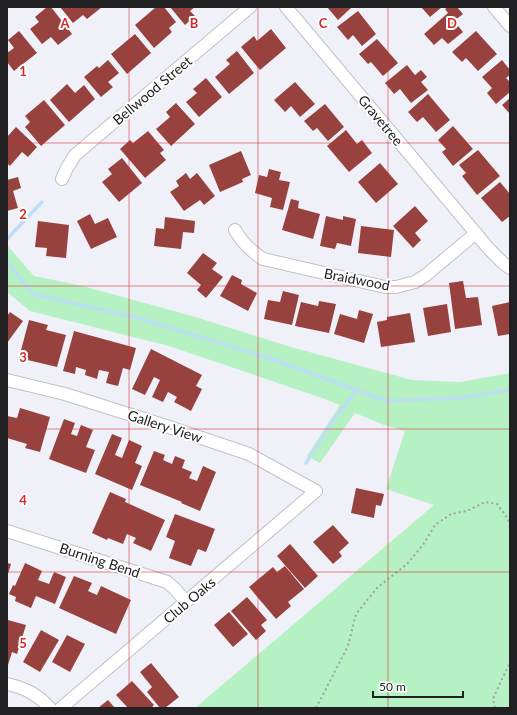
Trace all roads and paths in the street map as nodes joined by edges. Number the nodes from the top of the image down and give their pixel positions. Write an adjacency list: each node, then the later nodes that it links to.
1 (250, 7): 5 (street, Bellwood Street)
2 (286, 7): 7 (street, Gravetree)
3 (494, 7): 4 (street)
4 (510, 26)
5 (62, 179)
6 (235, 230): 7 (street, Braidwood)
7 (476, 233): 8 (street, Gravetree)
8 (510, 268)
9 (7, 380): 10 (street, Gallery View)
10 (316, 491): 13 (street, Club Oaks)
11 (510, 526): 18 (path)
12 (7, 531): 13 (street, Burning Bend)
13 (186, 602): 17 (street, Club Oaks)
14 (510, 663): 19 (path)
15 (7, 684): 16 (street)
16 (50, 708)
17 (61, 708)
18 (316, 708)
19 (495, 708)

